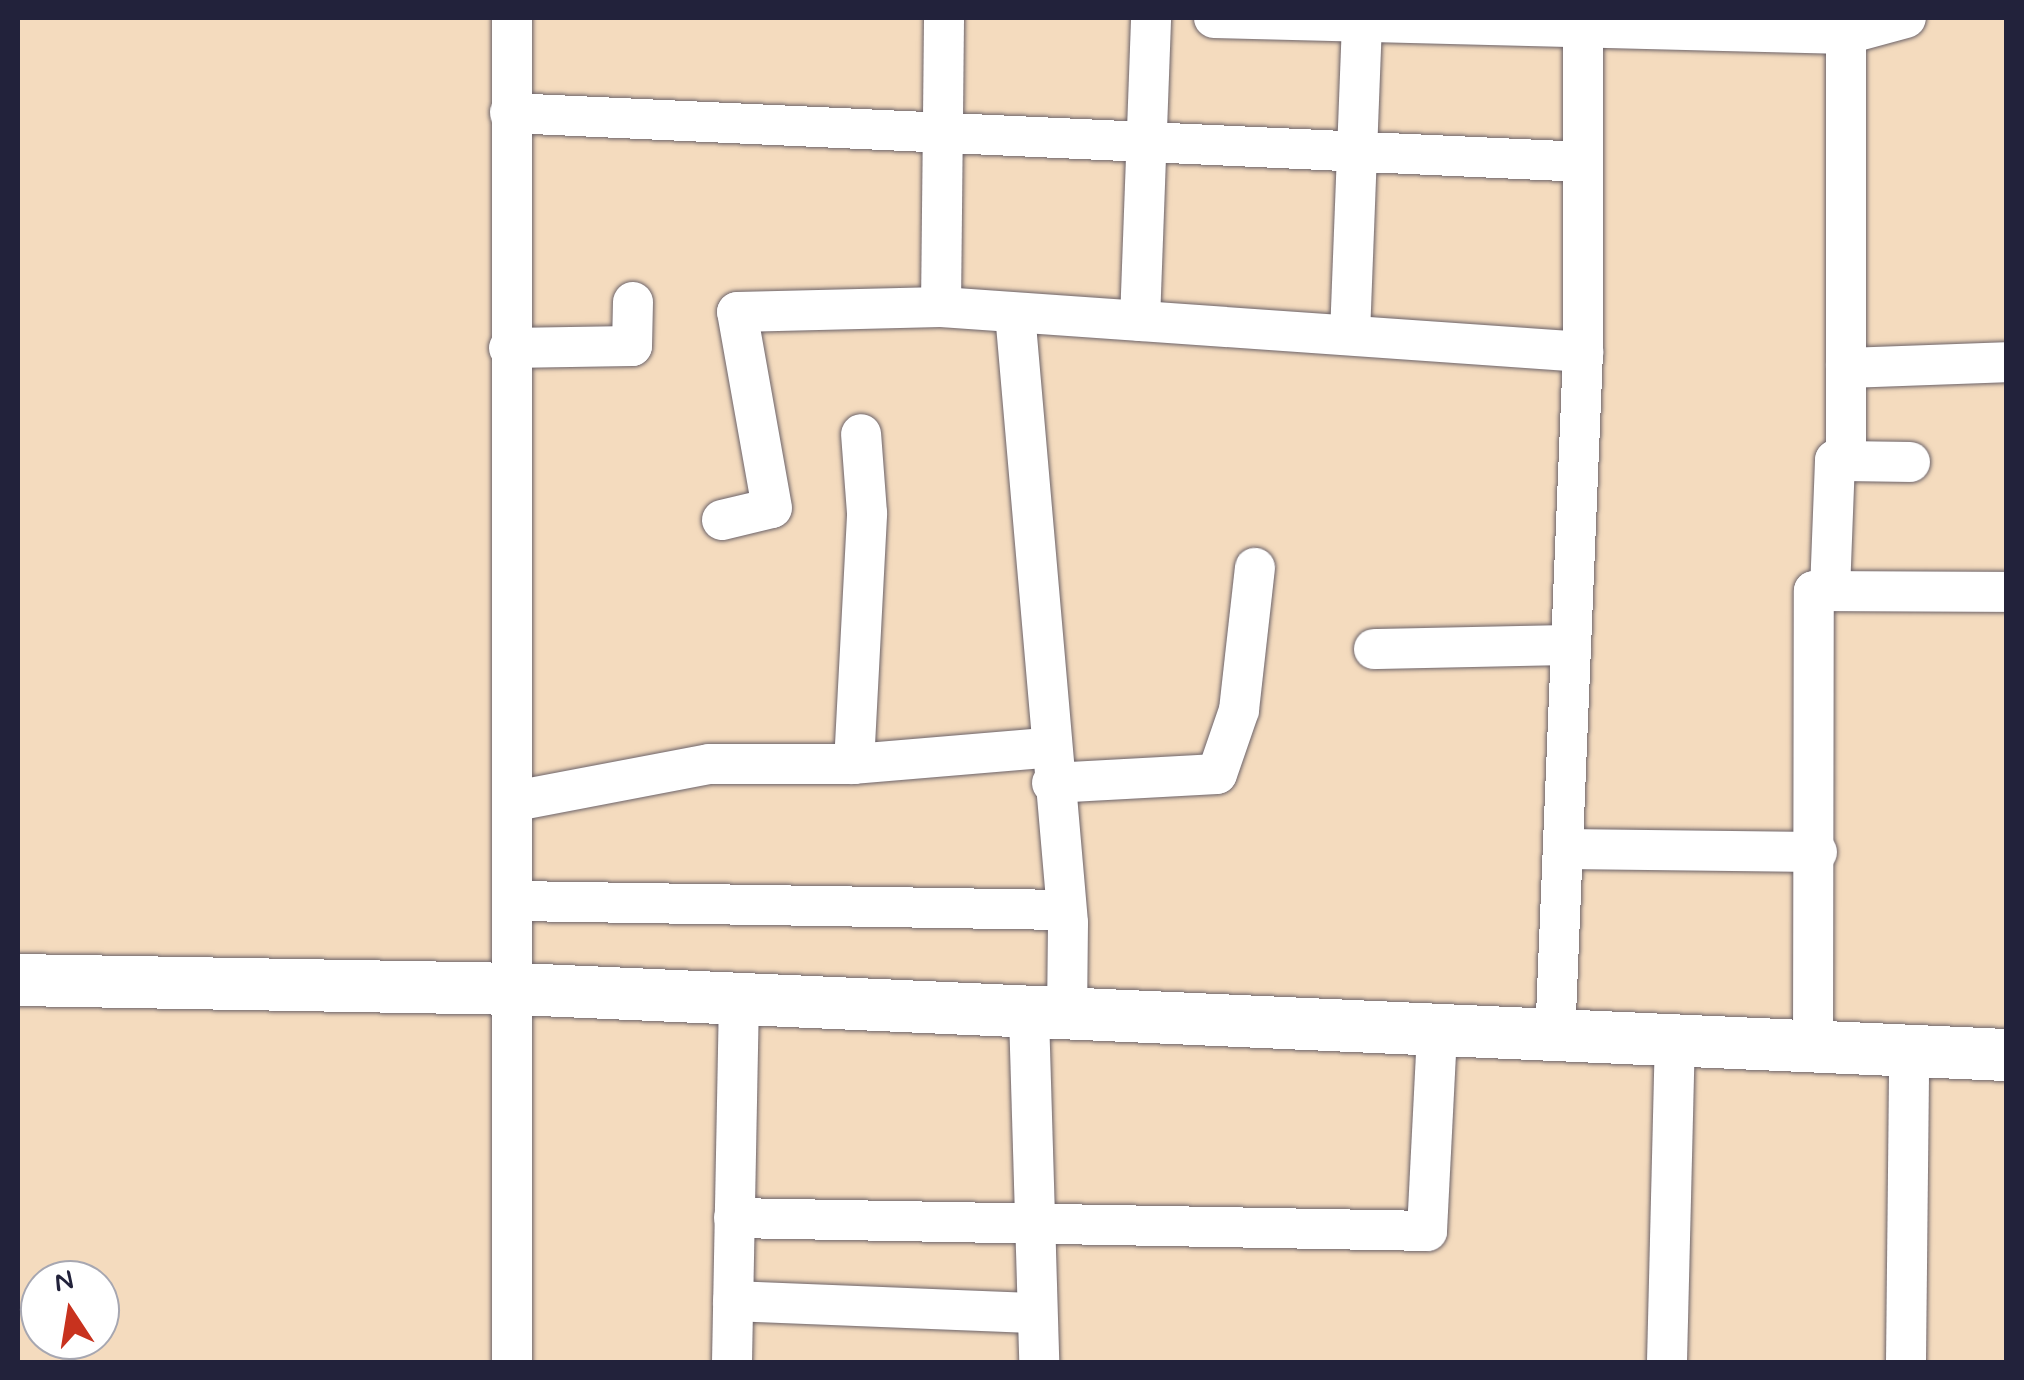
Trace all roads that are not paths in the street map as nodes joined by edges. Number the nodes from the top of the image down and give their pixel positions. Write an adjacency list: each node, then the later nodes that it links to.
1 (512, 18): 12 (street)
2 (944, 18): 13 (street)
3 (1151, 18): 14 (street)
4 (1214, 18): 6 (street)
5 (1906, 18): 11 (street)
6 (1271, 19): 8 (street)
7 (1456, 19): 8 (street); 10 (street)
8 (1362, 20): 15 (street)
9 (1659, 22): 10 (street); 11 (street)
10 (1583, 25): 16 (street)
11 (1847, 26): 25 (street)
12 (510, 113): 13 (street); 22 (street)
13 (939, 132): 14 (street); 18 (street)
14 (1148, 138): 15 (street); 20 (street)
15 (1356, 146): 16 (street); 21 (street)
16 (1583, 162): 23 (street)
17 (633, 302): 22 (street)
18 (941, 307): 19 (street); 29 (street)
19 (1015, 312): 20 (street); 36 (street)
20 (1140, 321): 21 (street)
21 (1350, 336): 23 (street)
22 (508, 348): 37 (street)
23 (1583, 352): 33 (street)
24 (2006, 362): 25 (street)
25 (1846, 368): 27 (street)
26 (861, 434): 35 (street)
27 (1846, 460): 28 (street); 31 (street)
28 (1910, 462)
29 (722, 520)
30 (1255, 568): 36 (street)
31 (1830, 591): 32 (street); 39 (street)
32 (2006, 592)
33 (1572, 645): 34 (street); 38 (street)
34 (1374, 649)
35 (854, 764): 36 (street); 37 (street)
36 (1049, 765): 41 (street)
37 (515, 801): 40 (street)
38 (1563, 849): 39 (street); 47 (street)
39 (1818, 852): 49 (street)
40 (516, 901): 41 (street); 43 (street)
41 (1064, 910): 45 (street)
42 (18, 980): 43 (main road)
43 (518, 989): 44 (main road); 56 (street)
44 (740, 1000): 45 (main road); 52 (street)
45 (1048, 1017): 46 (main road); 53 (street)
46 (1437, 1035): 47 (main road); 53 (street)
47 (1555, 1040): 48 (main road)
48 (1675, 1045): 49 (main road); 59 (street)
49 (1814, 1050): 50 (main road)
50 (1908, 1052): 51 (main road); 60 (street)
51 (2006, 1055)
52 (734, 1218): 53 (street); 54 (street)
53 (1033, 1228): 55 (street)
54 (733, 1301): 55 (street); 57 (street)
55 (1037, 1313): 58 (street)
56 (512, 1362)
57 (732, 1362)
58 (1039, 1362)
59 (1666, 1362)
60 (1906, 1362)

